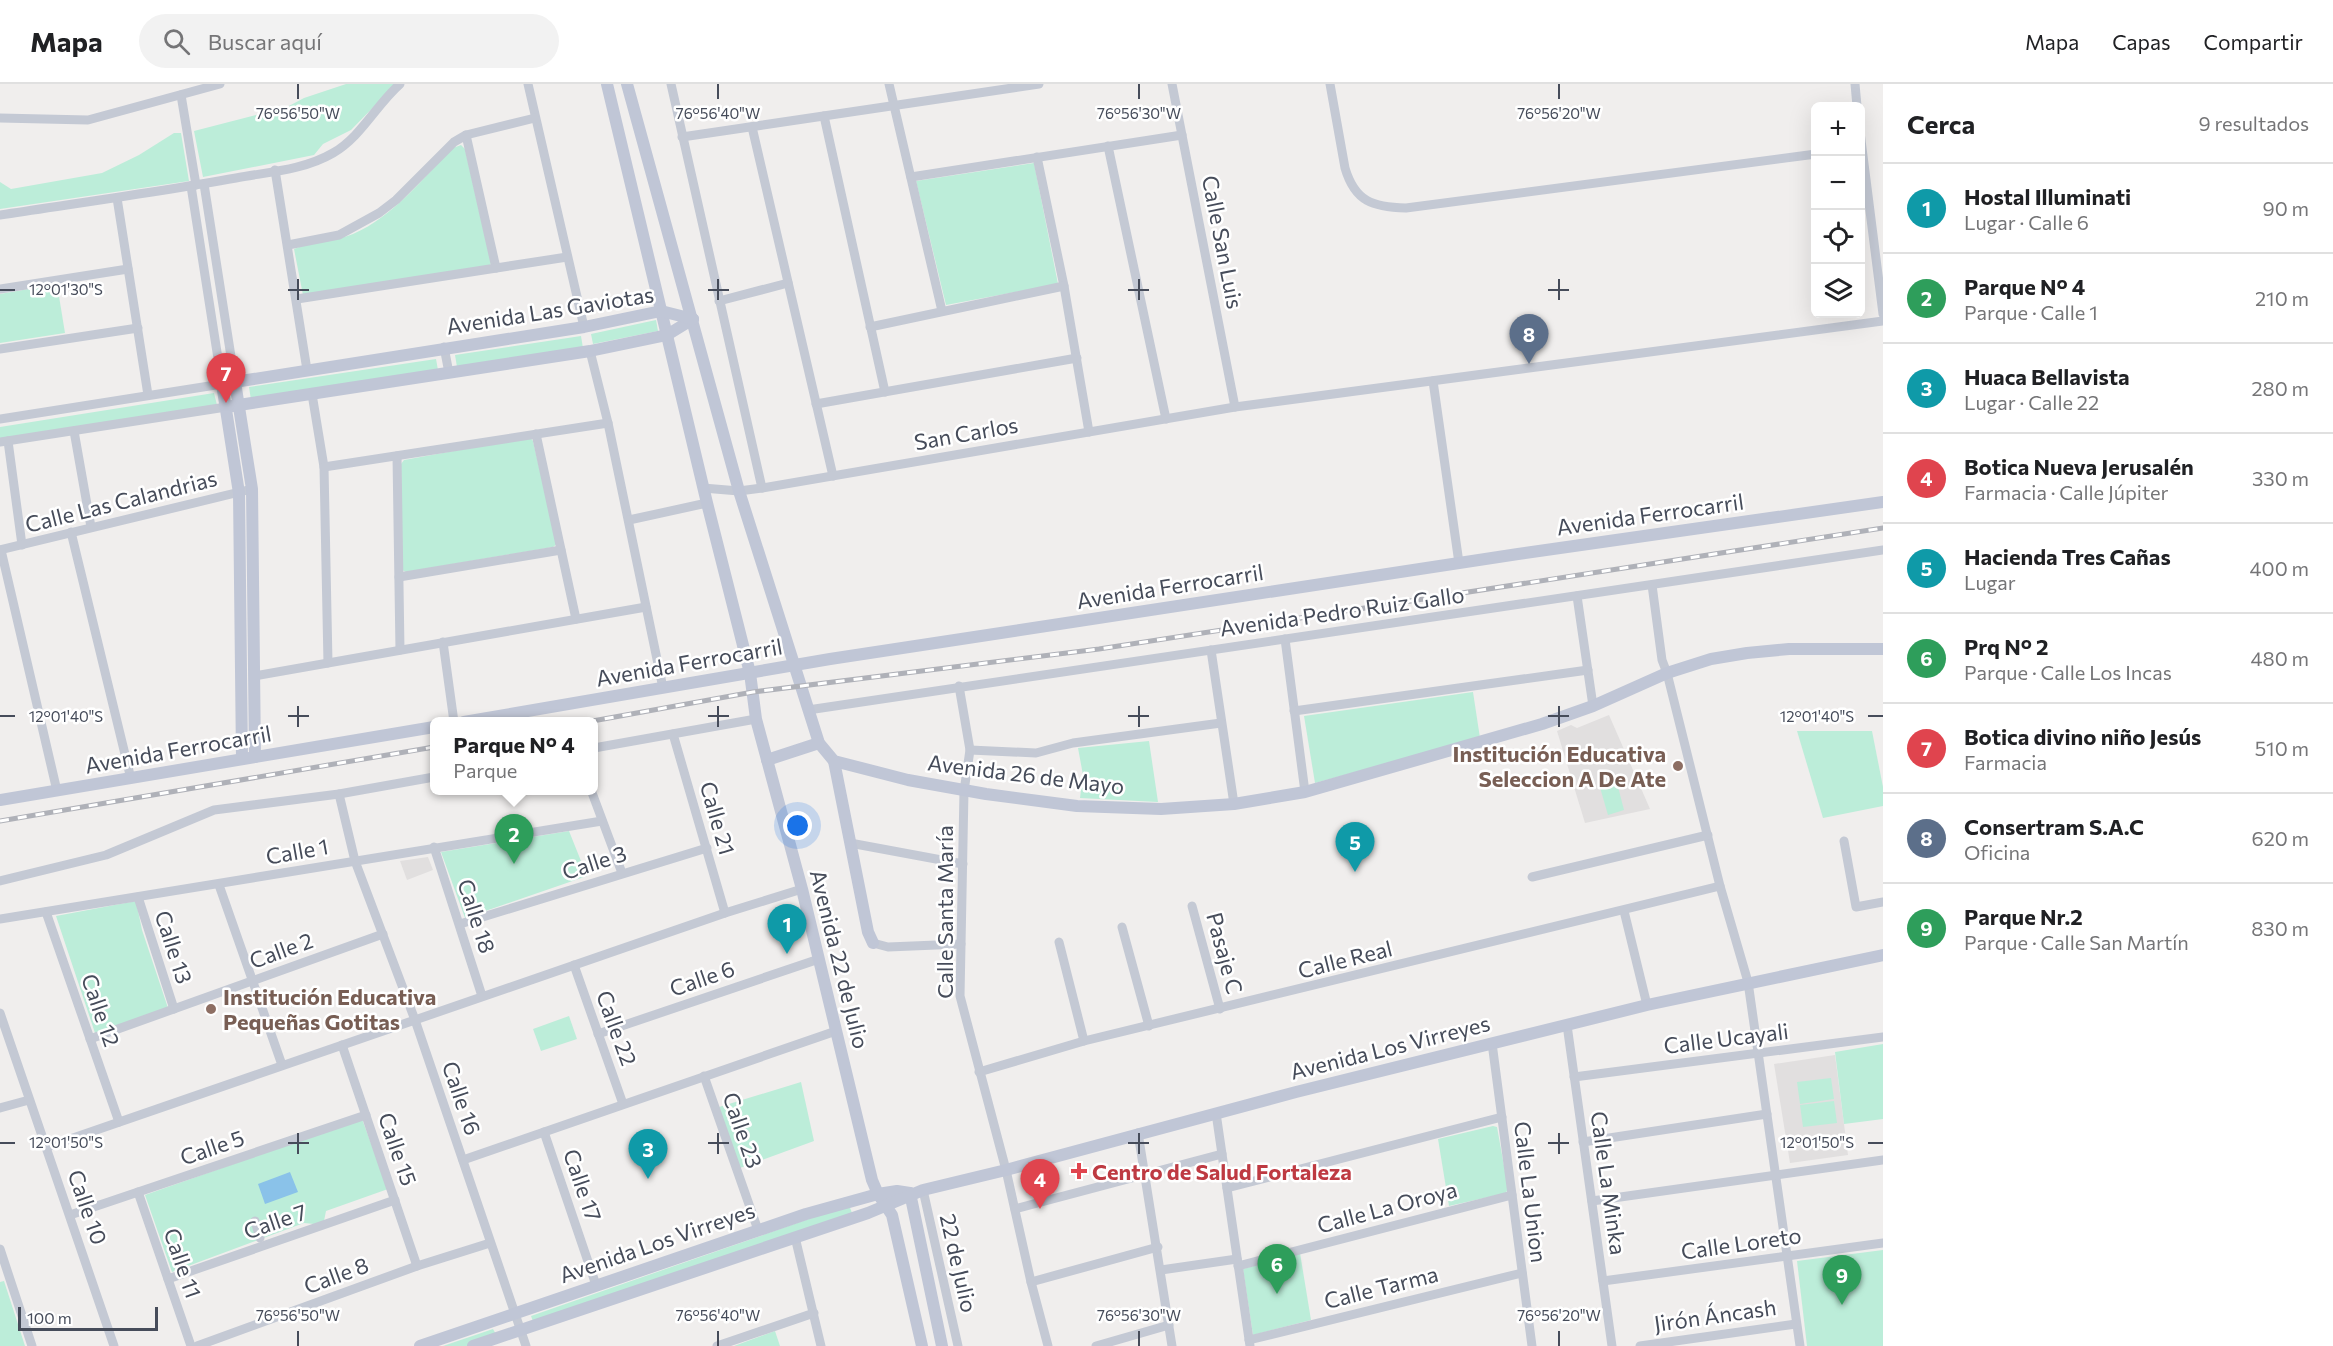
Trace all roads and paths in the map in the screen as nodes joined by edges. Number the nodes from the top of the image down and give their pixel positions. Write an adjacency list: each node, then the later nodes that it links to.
1 (220, 84): 12 (street)
2 (400, 84): 26 (street)
3 (528, 84): 17 (street)
4 (607, 84): 40 (street, Avenida 22 de Julio)
5 (627, 84): 43 (street)
6 (671, 84): 21 (street)
7 (889, 84): 14 (street)
8 (1039, 84): 14 (street)
9 (1172, 84): 20 (street, Calle San Luis)
10 (1330, 84): 23 (street)
11 (1855, 84): 13 (street)
12 (182, 95): 16 (street); 28 (street)
13 (1857, 102)
14 (894, 105): 15 (street); 27 (street)
15 (824, 116): 18 (street); 46 (street)
16 (0, 118)
17 (535, 118): 19 (street); 32 (street)
18 (752, 127): 21 (street); 35 (street)
19 (466, 135): 31 (street); 33 (street)
20 (1182, 135): 22 (street); 64 (street, Calle San Luis)
21 (682, 137): 39 (street)
22 (1108, 146): 25 (street); 66 (street)
23 (1811, 155)
24 (1863, 156): 42 (street)
25 (1037, 157): 27 (street); 36 (street)
26 (275, 171): 28 (street); 31 (street)
27 (911, 177): 41 (street)
28 (197, 185): 29 (street); 56 (street); 57 (street)
29 (117, 198): 30 (street); 34 (street)
30 (0, 215)
31 (288, 244): 38 (street)
32 (567, 257): 33 (street); 45 (street)
33 (496, 268): 38 (street)
34 (128, 269): 37 (street); 47 (street)
35 (788, 283): 39 (street); 61 (street)
36 (1064, 286): 41 (street); 52 (street)
37 (0, 289)
38 (297, 299): 53 (street)
39 (719, 301): 76 (street)
40 (661, 311): 43 (street, Avenida Las Gaviotas); 45 (street, Avenida Las Gaviotas); 48 (street, Avenida 22 de Julio)
41 (942, 311): 46 (street)
42 (1883, 314)
43 (693, 319): 48 (street, Avenida Las Gaviotas); 78 (street)
44 (1883, 321): 55 (street, San Carlos)
45 (584, 327): 49 (street, Avenida Las Gaviotas)
46 (870, 327): 58 (street)
47 (138, 328): 50 (street); 59 (street)
48 (667, 335): 51 (street, Avenida Las Gaviotas); 75 (street, Avenida 22 de Julio)
49 (444, 347): 53 (street, Avenida Las Gaviotas); 54 (street)
50 (0, 350)
51 (590, 351): 54 (street, Avenida Las Gaviotas); 67 (street)
52 (1077, 358): 58 (street); 69 (street)
53 (307, 370): 56 (street, Avenida Las Gaviotas)
54 (449, 373): 60 (street, Avenida Las Gaviotas)
55 (1433, 381): 64 (street, San Carlos); 89 (street)
56 (235, 382): 57 (street, Avenida Las Gaviotas); 62 (street)
57 (222, 384): 59 (street, Avenida Las Gaviotas); 63 (street)
58 (885, 392): 61 (street)
59 (148, 394): 65 (street, Avenida Las Gaviotas)
60 (312, 394): 62 (street, Avenida Las Gaviotas); 73 (street)
61 (816, 404): 74 (street)
62 (239, 405): 63 (street, Avenida Las Gaviotas); 77 (street)
63 (226, 407): 68 (street, Avenida Las Gaviotas); 79 (street)
64 (1235, 407): 66 (street, San Carlos)
65 (0, 419)
66 (1166, 419): 69 (street, San Carlos)
67 (609, 423): 70 (street); 82 (street)
68 (74, 431): 71 (street, Avenida Las Gaviotas); 83 (street)
69 (1089, 432): 74 (street, San Carlos)
70 (536, 434): 72 (street); 87 (street)
71 (4, 441): 85 (street)
72 (397, 456): 73 (street); 90 (street)
73 (324, 467): 100 (street)
74 (833, 476): 76 (street, San Carlos)
75 (704, 488): 78 (street, San Carlos); 80 (street, Avenida 22 de Julio)
76 (762, 488): 78 (street, San Carlos)
77 (252, 489): 79 (street, Calle Las Calandrias); 105 (street)
78 (739, 491): 101 (street)
79 (239, 493): 83 (street, Calle Las Calandrias); 120 (street)
80 (707, 502): 82 (street); 103 (street, Avenida 22 de Julio)
81 (1883, 502): 89 (street, Avenida Ferrocarril)
82 (629, 520): 93 (street)
83 (91, 527): 84 (street, Calle Las Calandrias)
84 (71, 532): 85 (street, Calle Las Calandrias); 124 (street)
85 (22, 545): 86 (street, Calle Las Calandrias)
86 (0, 550): 125 (street)
87 (561, 550): 90 (street); 94 (street)
88 (1883, 550): 91 (street, Avenida Pedro Ruiz Gallo)
89 (1460, 563): 101 (street, Avenida Ferrocarril)
90 (399, 577): 98 (street)
91 (1652, 585): 92 (street, Avenida Pedro Ruiz Gallo); 104 (street)
92 (1577, 596): 95 (street, Avenida Pedro Ruiz Gallo); 102 (street)
93 (646, 607): 94 (street); 107 (street)
94 (576, 619): 96 (street)
95 (1285, 639): 99 (street, Avenida Pedro Ruiz Gallo); 110 (street)
96 (442, 642): 98 (street); 111 (street)
97 (1883, 649): 104 (street, Avenida 26 de Mayo)
98 (400, 650): 100 (street)
99 (1211, 650): 106 (street, Avenida Pedro Ruiz Gallo); 114 (street)
100 (328, 663): 105 (street)
101 (793, 666): 103 (street, Avenida Ferrocarril); 109 (street)
102 (1588, 670): 108 (street); 110 (street)
103 (750, 673): 107 (street, Avenida Ferrocarril); 113 (street, Avenida 22 de Julio)
104 (1667, 673): 108 (street, Avenida 26 de Mayo); 133 (street)
105 (254, 676): 120 (street)
106 (959, 687): 109 (street, Avenida Pedro Ruiz Gallo); 119 (street, Calle Santa María)
107 (663, 688): 112 (street, Avenida Ferrocarril)
108 (1593, 706): 127 (street, Avenida 26 de Mayo)
109 (808, 710): 117 (street)
110 (1294, 711): 127 (street)
111 (453, 717)
112 (493, 717)
113 (756, 719): 116 (street); 121 (street, Avenida 22 de Julio)
114 (1221, 723): 119 (street); 131 (street)
115 (430, 728): 120 (street, Avenida Ferrocarril)
116 (673, 734): 118 (street); 137 (street, Calle 21)
117 (819, 743): 121 (street); 122 (street)
118 (598, 747)
119 (970, 750): 126 (street, Calle Santa María)
120 (248, 758): 124 (street, Avenida Ferrocarril)
121 (766, 760): 145 (street, Avenida 22 de Julio)
122 (834, 761): 126 (street, Avenida 26 de Mayo); 135 (street)
123 (430, 778): 128 (street)
124 (131, 779): 125 (street, Avenida Ferrocarril)
125 (57, 791): 130 (street, Avenida Ferrocarril)
126 (964, 791): 131 (street, Avenida 26 de Mayo); 139 (street, Calle Santa María)
127 (1305, 792): 131 (street, Avenida 26 de Mayo)
128 (339, 794): 138 (street, Calle 16); 142 (street)
129 (593, 795): 132 (street)
130 (0, 800)
131 (1234, 804)
132 (602, 821): 136 (street, Calle 1); 140 (street)
133 (1708, 835): 141 (street); 144 (street)
134 (1844, 841): 147 (street)
135 (850, 843): 139 (street); 157 (street)
136 (434, 847): 138 (street, Calle 1); 153 (street, Calle 18)
137 (706, 848): 140 (street, Calle 3); 151 (street, Calle 21)
138 (355, 861): 143 (street, Calle 1); 155 (street, Calle 16)
139 (963, 864): 158 (street, Calle Santa María)
140 (622, 873): 153 (street, Calle 3)
141 (1532, 877)
142 (0, 881)
143 (219, 885): 146 (street, Calle 1); 162 (street)
144 (1720, 886): 149 (street, Calle Real); 163 (street)
145 (802, 889): 151 (street); 160 (street, Avenida 22 de Julio)
146 (138, 897): 150 (street, Calle 1); 166 (street, Calle 13)
147 (1883, 902)
148 (1192, 906): 167 (street, Pasaje C)
149 (1624, 911): 165 (street); 167 (street, Calle Real)
150 (45, 912): 152 (street, Calle 1); 175 (street, Calle 12)
151 (725, 913): 161 (street)
152 (0, 919)
153 (460, 924): 164 (street, Calle 18)
154 (1122, 927): 171 (street)
155 (383, 934): 162 (street, Calle 2); 169 (street, Calle 16)
156 (1059, 942): 176 (street)
157 (873, 943): 158 (street)
158 (961, 944): 181 (street, Calle Santa María)
159 (1883, 955): 163 (street, Avenida Los Virreyes)
160 (819, 959): 172 (street, Avenida 22 de Julio); 173 (street, Calle 6)
161 (574, 965): 164 (street); 173 (street, Calle 22)
162 (251, 981): 166 (street, Calle 2); 180 (street)
163 (1748, 982): 165 (street, Avenida Los Virreyes); 179 (street)
164 (482, 996): 169 (street)
165 (1647, 1005): 170 (street, Avenida Los Virreyes)
166 (174, 1009): 175 (street, Calle 2)
167 (1220, 1009): 171 (street, Calle Real)
168 (0, 1013): 184 (street, Calle 10)
169 (415, 1020): 178 (street); 197 (street, Calle 16)
170 (1567, 1024): 177 (street, Avenida Los Virreyes); 183 (street, Calle La Minka)
171 (1149, 1026): 176 (street, Calle Real)
172 (836, 1030): 182 (street); 205 (street, Avenida 22 de Julio)
173 (598, 1034): 185 (street, Calle 22)
174 (1883, 1037): 179 (street, Calle Ucayali)
175 (90, 1039): 191 (street, Calle 12)
176 (1084, 1041): 181 (street, Calle Real)
177 (1492, 1043): 187 (street, Avenida Los Virreyes); 190 (street, Calle La Union)
178 (342, 1044): 180 (street); 189 (street, Calle 15)
179 (1758, 1054): 183 (street, Calle Ucayali); 188 (street)
180 (282, 1065): 191 (street)
181 (979, 1072): 199 (street, Calle Santa María)
182 (704, 1076): 185 (street); 213 (street, Calle 23)
183 (1574, 1077): 194 (street, Calle La Minka)
184 (30, 1100): 186 (street); 195 (street, Calle 10)
185 (623, 1104): 192 (street)
186 (0, 1108)
187 (1216, 1113): 193 (street, Avenida Los Virreyes); 196 (street)
188 (1767, 1114): 194 (street); 201 (street)
189 (366, 1115): 204 (street, Calle 5); 207 (street, Calle 15)
190 (1502, 1117): 202 (street); 206 (street, Calle La Union)
191 (119, 1122): 195 (street)
192 (544, 1132): 197 (street); 229 (street, Calle 17)
193 (1138, 1133): 199 (street, Avenida Los Virreyes); 200 (street)
194 (1584, 1142): 208 (street, Calle La Minka)
195 (47, 1147): 211 (street, Calle 10)
196 (1222, 1154): 200 (street); 202 (street)
197 (463, 1160): 216 (street, Calle 16)
198 (1883, 1160): 201 (street)
199 (1006, 1170): 203 (street, Avenida Los Virreyes); 210 (street, Calle Santa María)
200 (1145, 1175): 210 (street); 218 (street)
201 (1775, 1175): 208 (street); 220 (street)
202 (1227, 1188): 221 (street)
203 (916, 1191): 205 (street, Avenida Los Virreyes); 209 (street, Avenida Los Virreyes); 246 (street); 247 (street, 22 de Julio)
204 (138, 1192): 211 (street, Calle 5); 226 (street, Calle 11)
205 (878, 1194): 209 (street, Avenida 22 de Julio); 213 (street, Avenida Los Virreyes)
206 (1512, 1195): 221 (street, Calle La Oroya); 224 (street, Calle La Union)
207 (395, 1200): 222 (street, Calle 15); 226 (street, Calle 7)
208 (1592, 1201): 227 (street, Calle La Minka)
209 (887, 1206): 214 (street, Avenida Los Virreyes); 245 (street, Avenida 22 de Julio)
210 (1015, 1209): 228 (street, Calle Santa María)
211 (70, 1215): 237 (street, Calle 10)
212 (255, 1221): 215 (street)
213 (758, 1230): 229 (street, Avenida Los Virreyes)
214 (795, 1237): 231 (street); 234 (street, Avenida Los Virreyes)
215 (260, 1238)
216 (490, 1243): 222 (street, Calle 8); 230 (street, Calle 16)
217 (1883, 1243): 220 (street, Calle Loreto)
218 (1158, 1247): 223 (street); 228 (street)
219 (0, 1249): 225 (street)
220 (1787, 1257): 227 (street, Calle Loreto); 232 (street)
221 (1238, 1263): 223 (street, Calle La Oroya); 235 (street)
222 (417, 1266): 239 (street, Calle 8)
223 (1161, 1270): 233 (street)
224 (1522, 1273): 235 (street, Calle Tarma); 251 (street, Calle La Union)
225 (4, 1274): 236 (street)
226 (168, 1279): 238 (street, Calle 11)
227 (1603, 1281): 252 (street, Calle La Minka)
228 (1031, 1282): 248 (street, Calle Santa María)
229 (596, 1285): 230 (street, Avenida Los Virreyes)
230 (515, 1312): 234 (street, Calle 16); 240 (street, Avenida Los Virreyes)
231 (814, 1313): 243 (street); 244 (street)
232 (1796, 1324): 253 (street, Jirón Áncash); 254 (street)
233 (1169, 1325): 249 (street); 250 (street)
234 (521, 1330): 241 (street, Avenida Los Virreyes); 242 (street, Calle 16)
235 (1249, 1343)
236 (32, 1346)
237 (114, 1346)
238 (191, 1346)
239 (197, 1346)
240 (420, 1346)
241 (473, 1346)
242 (526, 1346)
243 (717, 1346)
244 (821, 1346)
245 (922, 1346)
246 (942, 1346)
247 (958, 1346)
248 (1048, 1346)
249 (1096, 1346)
250 (1172, 1346)
251 (1532, 1346)
252 (1612, 1346)
253 (1640, 1346)
254 (1800, 1346)

